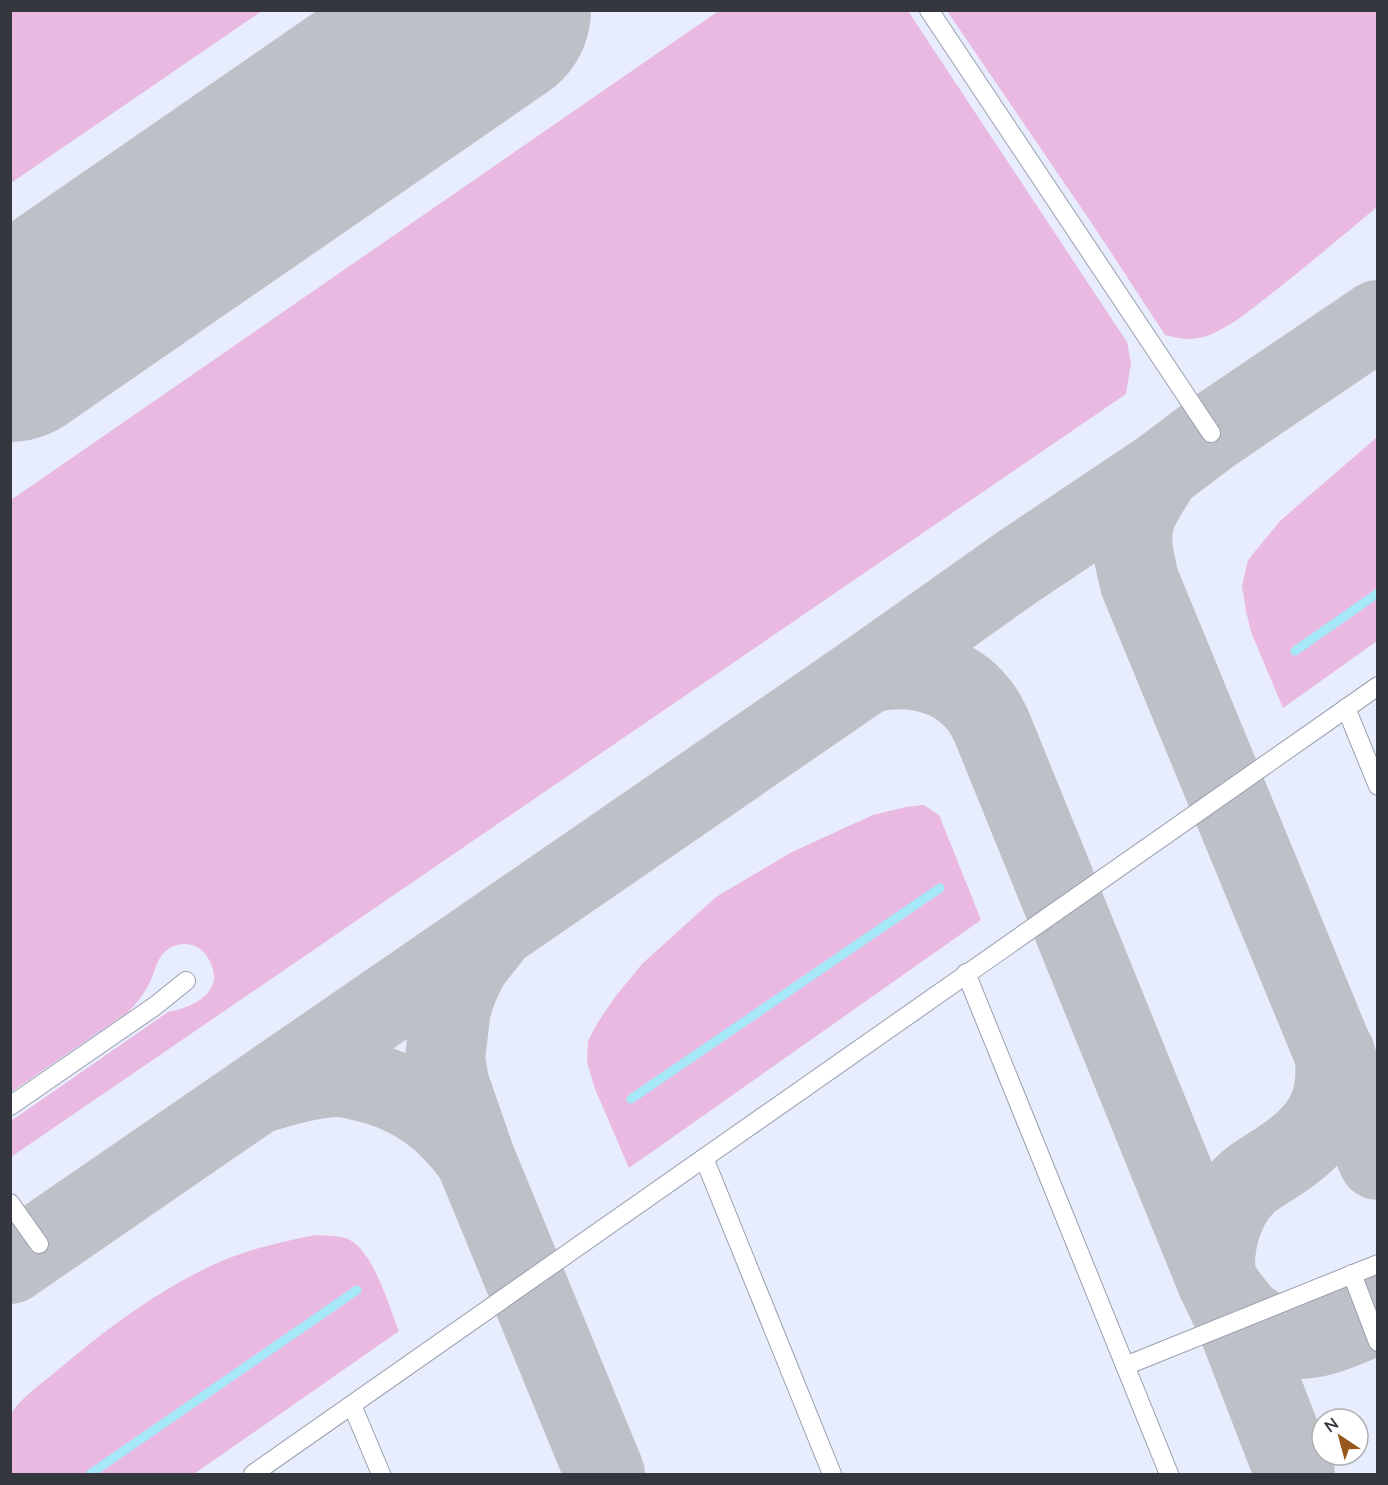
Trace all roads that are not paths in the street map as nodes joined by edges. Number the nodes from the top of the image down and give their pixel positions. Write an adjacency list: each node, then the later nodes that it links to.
1 (929, 10): 2 (lane)
2 (1211, 433)
3 (1377, 686): 4 (lane)
4 (1346, 708): 5 (lane); 6 (lane)
5 (1377, 786)
6 (966, 973): 9 (lane); 15 (lane)
7 (186, 981): 8 (lane)
8 (10, 1106)
9 (704, 1158): 16 (lane); 19 (lane)
10 (10, 1203): 11 (lane)
11 (39, 1244)
12 (1377, 1264): 13 (lane)
13 (1352, 1274): 14 (lane); 15 (lane)
14 (1377, 1342)
15 (1125, 1366): 20 (lane)
16 (352, 1405): 17 (lane); 18 (lane)
17 (253, 1474)
18 (381, 1474)
19 (832, 1474)
20 (1168, 1474)

